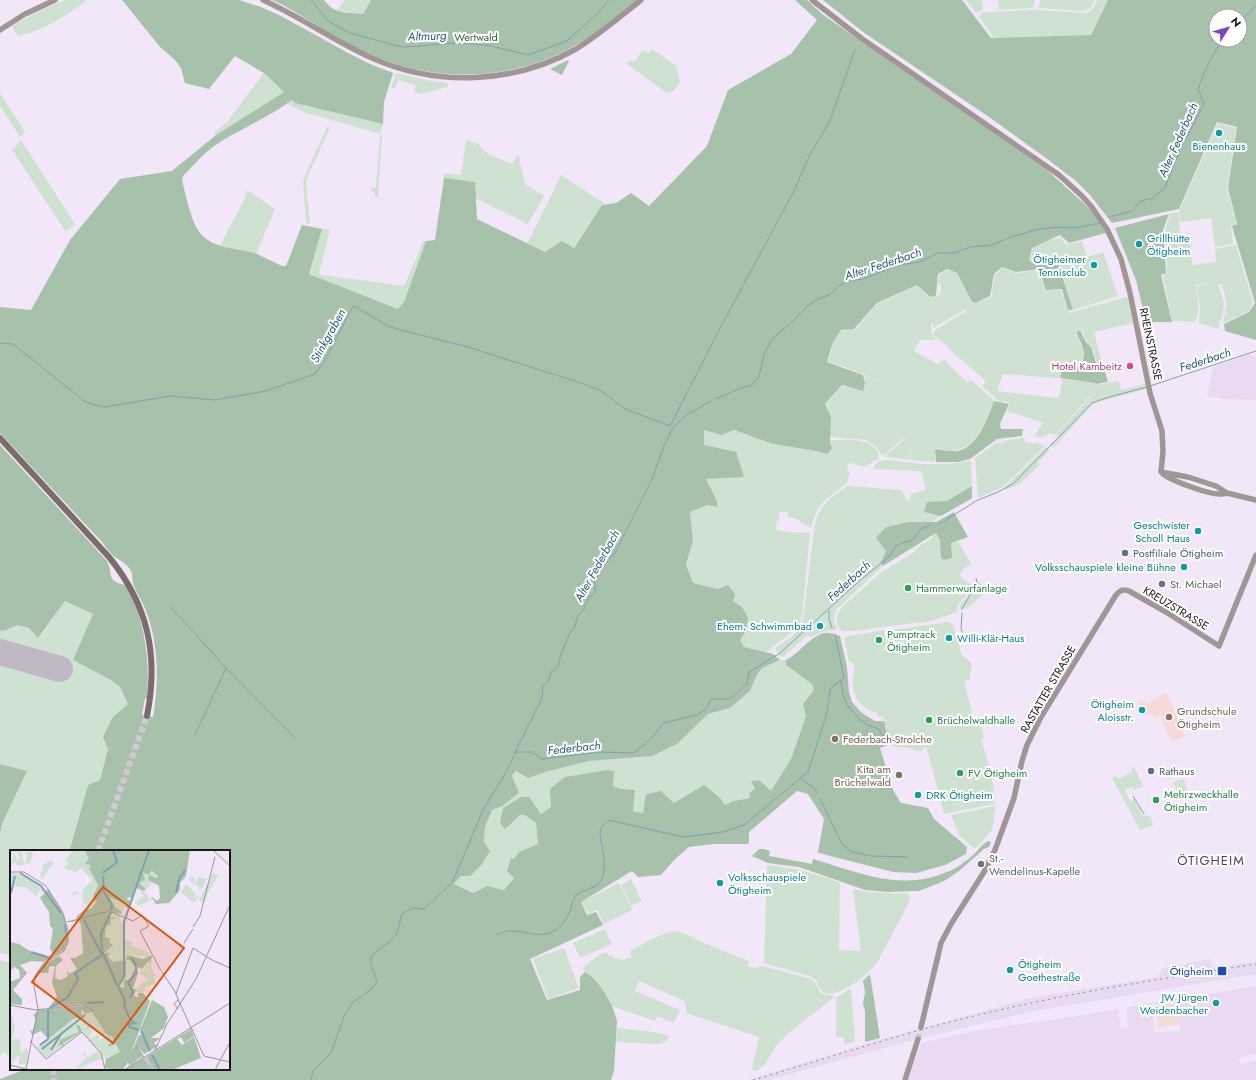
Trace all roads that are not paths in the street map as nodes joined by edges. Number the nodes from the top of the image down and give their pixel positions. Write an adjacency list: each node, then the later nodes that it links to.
1 (55, 0): 5 (street)
2 (263, 0): 3 (street)
3 (641, 0)
4 (812, 0): 7 (street, RHEINSTRASSE)
5 (0, 30)
6 (0, 438): 10 (main road)
7 (1256, 500)
8 (1256, 555): 9 (street, KREUZSTRASSE)
9 (1121, 590): 11 (street, RASTATTER STRASSE)
10 (147, 716)
11 (921, 1027)
12 (918, 1039): 13 (street)
13 (905, 1080)

